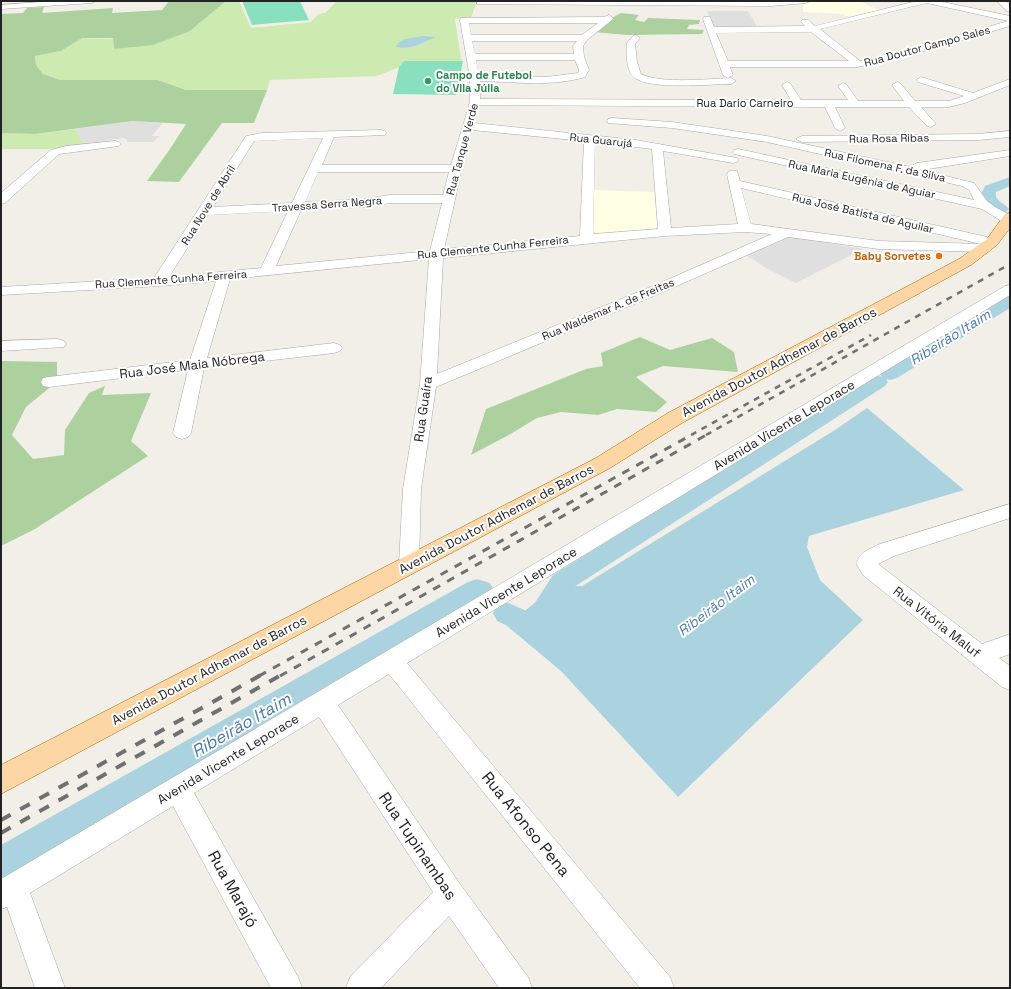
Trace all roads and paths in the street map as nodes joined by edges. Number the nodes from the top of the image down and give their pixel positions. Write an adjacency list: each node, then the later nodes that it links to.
1 (92, 1): 8 (street)
2 (927, 1): 10 (street); 13 (street)
3 (480, 2): 4 (street)
4 (536, 2): 5 (street)
5 (587, 2): 6 (street)
6 (633, 2): 7 (street); 11 (street)
7 (702, 2): 9 (street); 14 (street)
8 (1, 7)
9 (802, 7): 13 (street)
10 (1010, 19)
11 (606, 20): 15 (street, Rua Tanque Verde); 16 (street)
12 (1010, 23): 21 (street, Rua Doutor Campo Sales)
13 (811, 29): 14 (street); 21 (street)
14 (711, 30): 20 (street)
15 (468, 38): 16 (street); 18 (street, Rua Tanque Verde)
16 (584, 38): 19 (street)
17 (636, 38): 35 (street)
18 (472, 57): 19 (street); 22 (street, Rua Tanque Verde)
19 (578, 57): 22 (street)
20 (724, 64): 21 (street, Rua Doutor Campo Sales); 24 (street)
21 (858, 64)
22 (476, 78): 33 (street, Rua Tanque Verde)
23 (920, 80): 32 (street)
24 (731, 81): 35 (street); 36 (street)
25 (1010, 82): 29 (street, Rua Dario Carneiro)
26 (787, 85): 37 (street)
27 (897, 85): 40 (street)
28 (843, 86): 38 (street)
29 (988, 90): 31 (street); 32 (street, Rua Dario Carneiro)
30 (608, 92): 34 (street)
31 (1003, 95)
32 (973, 96): 40 (street, Rua Dario Carneiro)
33 (475, 102): 34 (street, Rua Dario Carneiro); 43 (street, Rua Tanque Verde)
34 (611, 103): 35 (street, Rua Dario Carneiro); 41 (street)
35 (665, 103): 36 (street, Rua Dario Carneiro); 41 (street); 48 (street, Rua Filomena F. da Silva)
36 (743, 103): 37 (street, Rua Dario Carneiro)
37 (798, 103): 39 (street, Rua Dario Carneiro)
38 (855, 103): 39 (street, Rua Dario Carneiro); 40 (street, Rua Dario Carneiro)
39 (828, 104): 44 (street)
40 (912, 104): 42 (street)
41 (612, 121): 49 (street)
42 (931, 124)
43 (469, 126): 49 (street, Rua Guarujá); 55 (street, Rua Tanque Verde)
44 (840, 128)
45 (381, 133): 47 (street)
46 (1010, 134): 50 (street, Rua Rosa Ribas)
47 (330, 135): 56 (street); 63 (street, Rua Nove de Abril)
48 (748, 137): 50 (street, Rua Filomena F. da Silva); 54 (street)
49 (594, 139): 52 (street, Rua Guarujá); 69 (street)
50 (767, 139): 57 (street, Rua Filomena F. da Silva)
51 (115, 144): 60 (street)
52 (657, 146): 54 (street, Rua Guarujá); 66 (street)
53 (1010, 153): 57 (street)
54 (735, 156): 58 (street); 62 (street, Rua Maria Eugênia de Aguiar)
55 (456, 168): 56 (street); 59 (street, Rua Tanque Verde)
56 (314, 169): 61 (street)
57 (905, 169): 62 (street, Rua Filomena F. da Silva)
58 (734, 183): 65 (street); 68 (street, Rua José Batista de Aguilar)
59 (449, 199): 61 (street, Travessa Serra Negra); 72 (street, Rua Tanque Verde)
60 (1, 200)
61 (297, 206): 63 (street, Travessa Serra Negra); 73 (street)
62 (986, 206): 64 (street, Rua Filomena F. da Silva)
63 (205, 211): 75 (street, Rua Nove de Abril)
64 (1009, 218): 70 (main road, Avenida Doutor Adhemar de Barros)
65 (745, 228): 66 (street, Rua Clemente Cunha Ferreira); 67 (street, Rua Clemente Cunha Ferreira)
66 (665, 232): 69 (street, Rua Clemente Cunha Ferreira)
67 (788, 232): 71 (street, Rua Clemente Cunha Ferreira); 83 (street, Rua Waldemar A. de Freitas)
68 (953, 233): 70 (street, Rua José Batista de Aguilar); 71 (street)
69 (586, 238): 72 (street, Rua Clemente Cunha Ferreira)
70 (989, 245): 71 (street, Rua Clemente Cunha Ferreira); 86 (main road, Avenida Doutor Adhemar de Barros)
71 (950, 247)
72 (436, 253): 73 (street, Rua Clemente Cunha Ferreira); 83 (street, Rua Guaíra)
73 (266, 272): 74 (street, Rua Clemente Cunha Ferreira)
74 (224, 276): 75 (street, Rua Clemente Cunha Ferreira); 81 (street)
75 (159, 282): 77 (street, Rua Clemente Cunha Ferreira)
76 (1010, 289): 89 (street, Avenida Vicente Leporace)
77 (1, 291)
78 (58, 344): 79 (street)
79 (1, 346)
80 (334, 348): 81 (street, Rua José Maia Nóbrega)
81 (197, 365): 82 (street, Rua José Maia Nóbrega); 84 (street)
82 (49, 382)
83 (428, 384): 86 (street, Rua Guaíra)
84 (182, 432)
85 (1010, 511): 88 (street, Rua Vitória Maluf)
86 (410, 564): 92 (main road, Avenida Doutor Adhemar de Barros)
87 (1010, 644): 88 (street)
88 (979, 655): 90 (street, Rua Vitória Maluf)
89 (392, 661): 91 (street, Avenida Vicente Leporace); 100 (street, Rua Afonso Pena)
90 (1010, 680)
91 (322, 702): 93 (street, Avenida Vicente Leporace); 95 (street, Rua Tupinambas)
92 (1, 780)
93 (178, 789): 94 (street, Avenida Vicente Leporace); 97 (street, Rua Marajó)
94 (8, 891): 96 (street)
95 (450, 894): 98 (street); 99 (street, Rua Tupinambas)
96 (50, 988)
97 (287, 988)
98 (361, 988)
99 (517, 988)
100 (659, 988)

